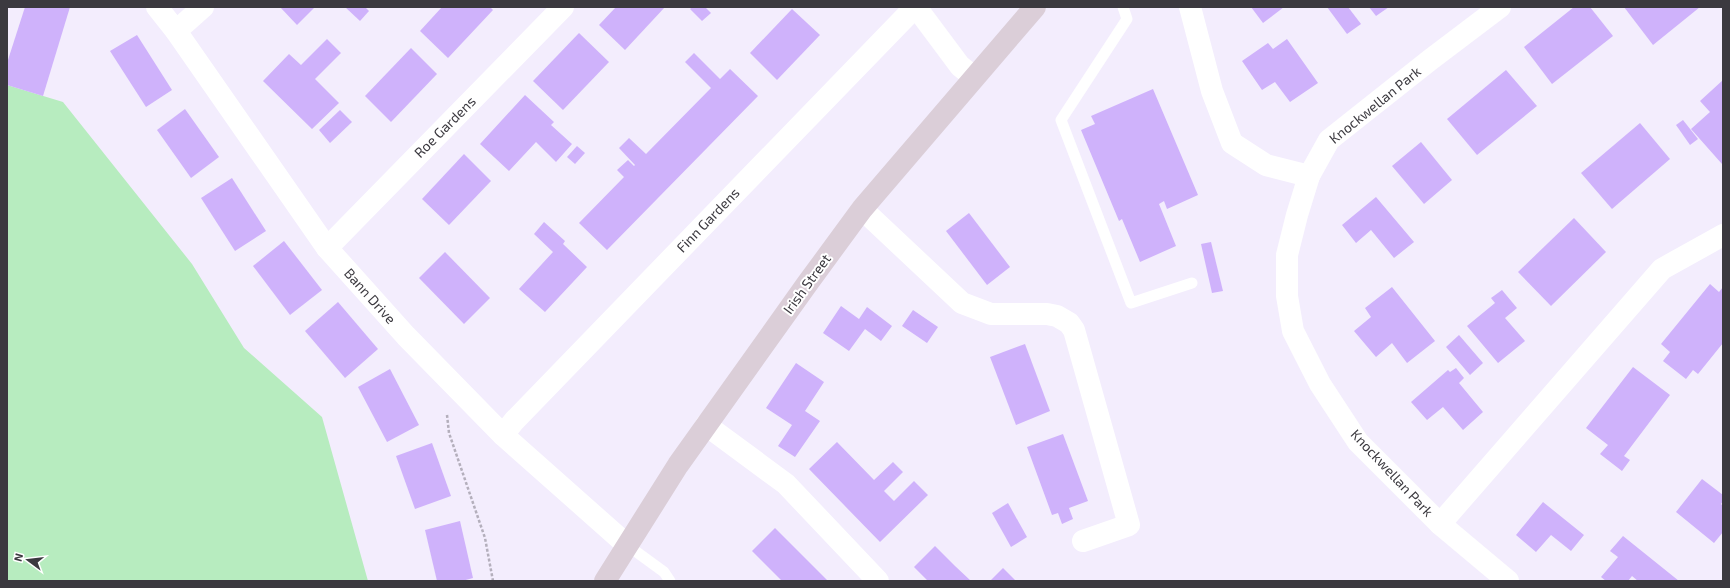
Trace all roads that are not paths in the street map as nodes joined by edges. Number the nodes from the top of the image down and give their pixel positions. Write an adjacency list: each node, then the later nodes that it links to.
1 (157, 7): 9 (street, Bann Drive)
2 (203, 7): 9 (street)
3 (563, 7): 14 (street, Roe Gardens)
4 (916, 7): 10 (street); 17 (street, Finn Gardens)
5 (1035, 7): 10 (main road, Irish Street)
6 (1123, 7): 15 (lane)
7 (1190, 7): 11 (street)
8 (1500, 7): 11 (street, Knockwellan Park)
9 (176, 31): 14 (street, Bann Drive)
10 (974, 77): 12 (main road, Irish Street)
11 (1309, 176): 18 (street, Knockwellan Park)
12 (862, 210): 16 (main road, Irish Street); 19 (street)
13 (1723, 235): 18 (street)
14 (327, 248): 17 (street, Bann Drive)
15 (1192, 283)
16 (706, 425): 20 (main road, Irish Street); 23 (street)
17 (503, 435): 20 (street, Bann Drive)
18 (1440, 524): 24 (street, Knockwellan Park)
19 (1083, 541)
20 (628, 545): 21 (main road, Irish Street); 22 (lane)
21 (605, 581)
22 (670, 581)
23 (878, 581)
24 (1508, 581)

